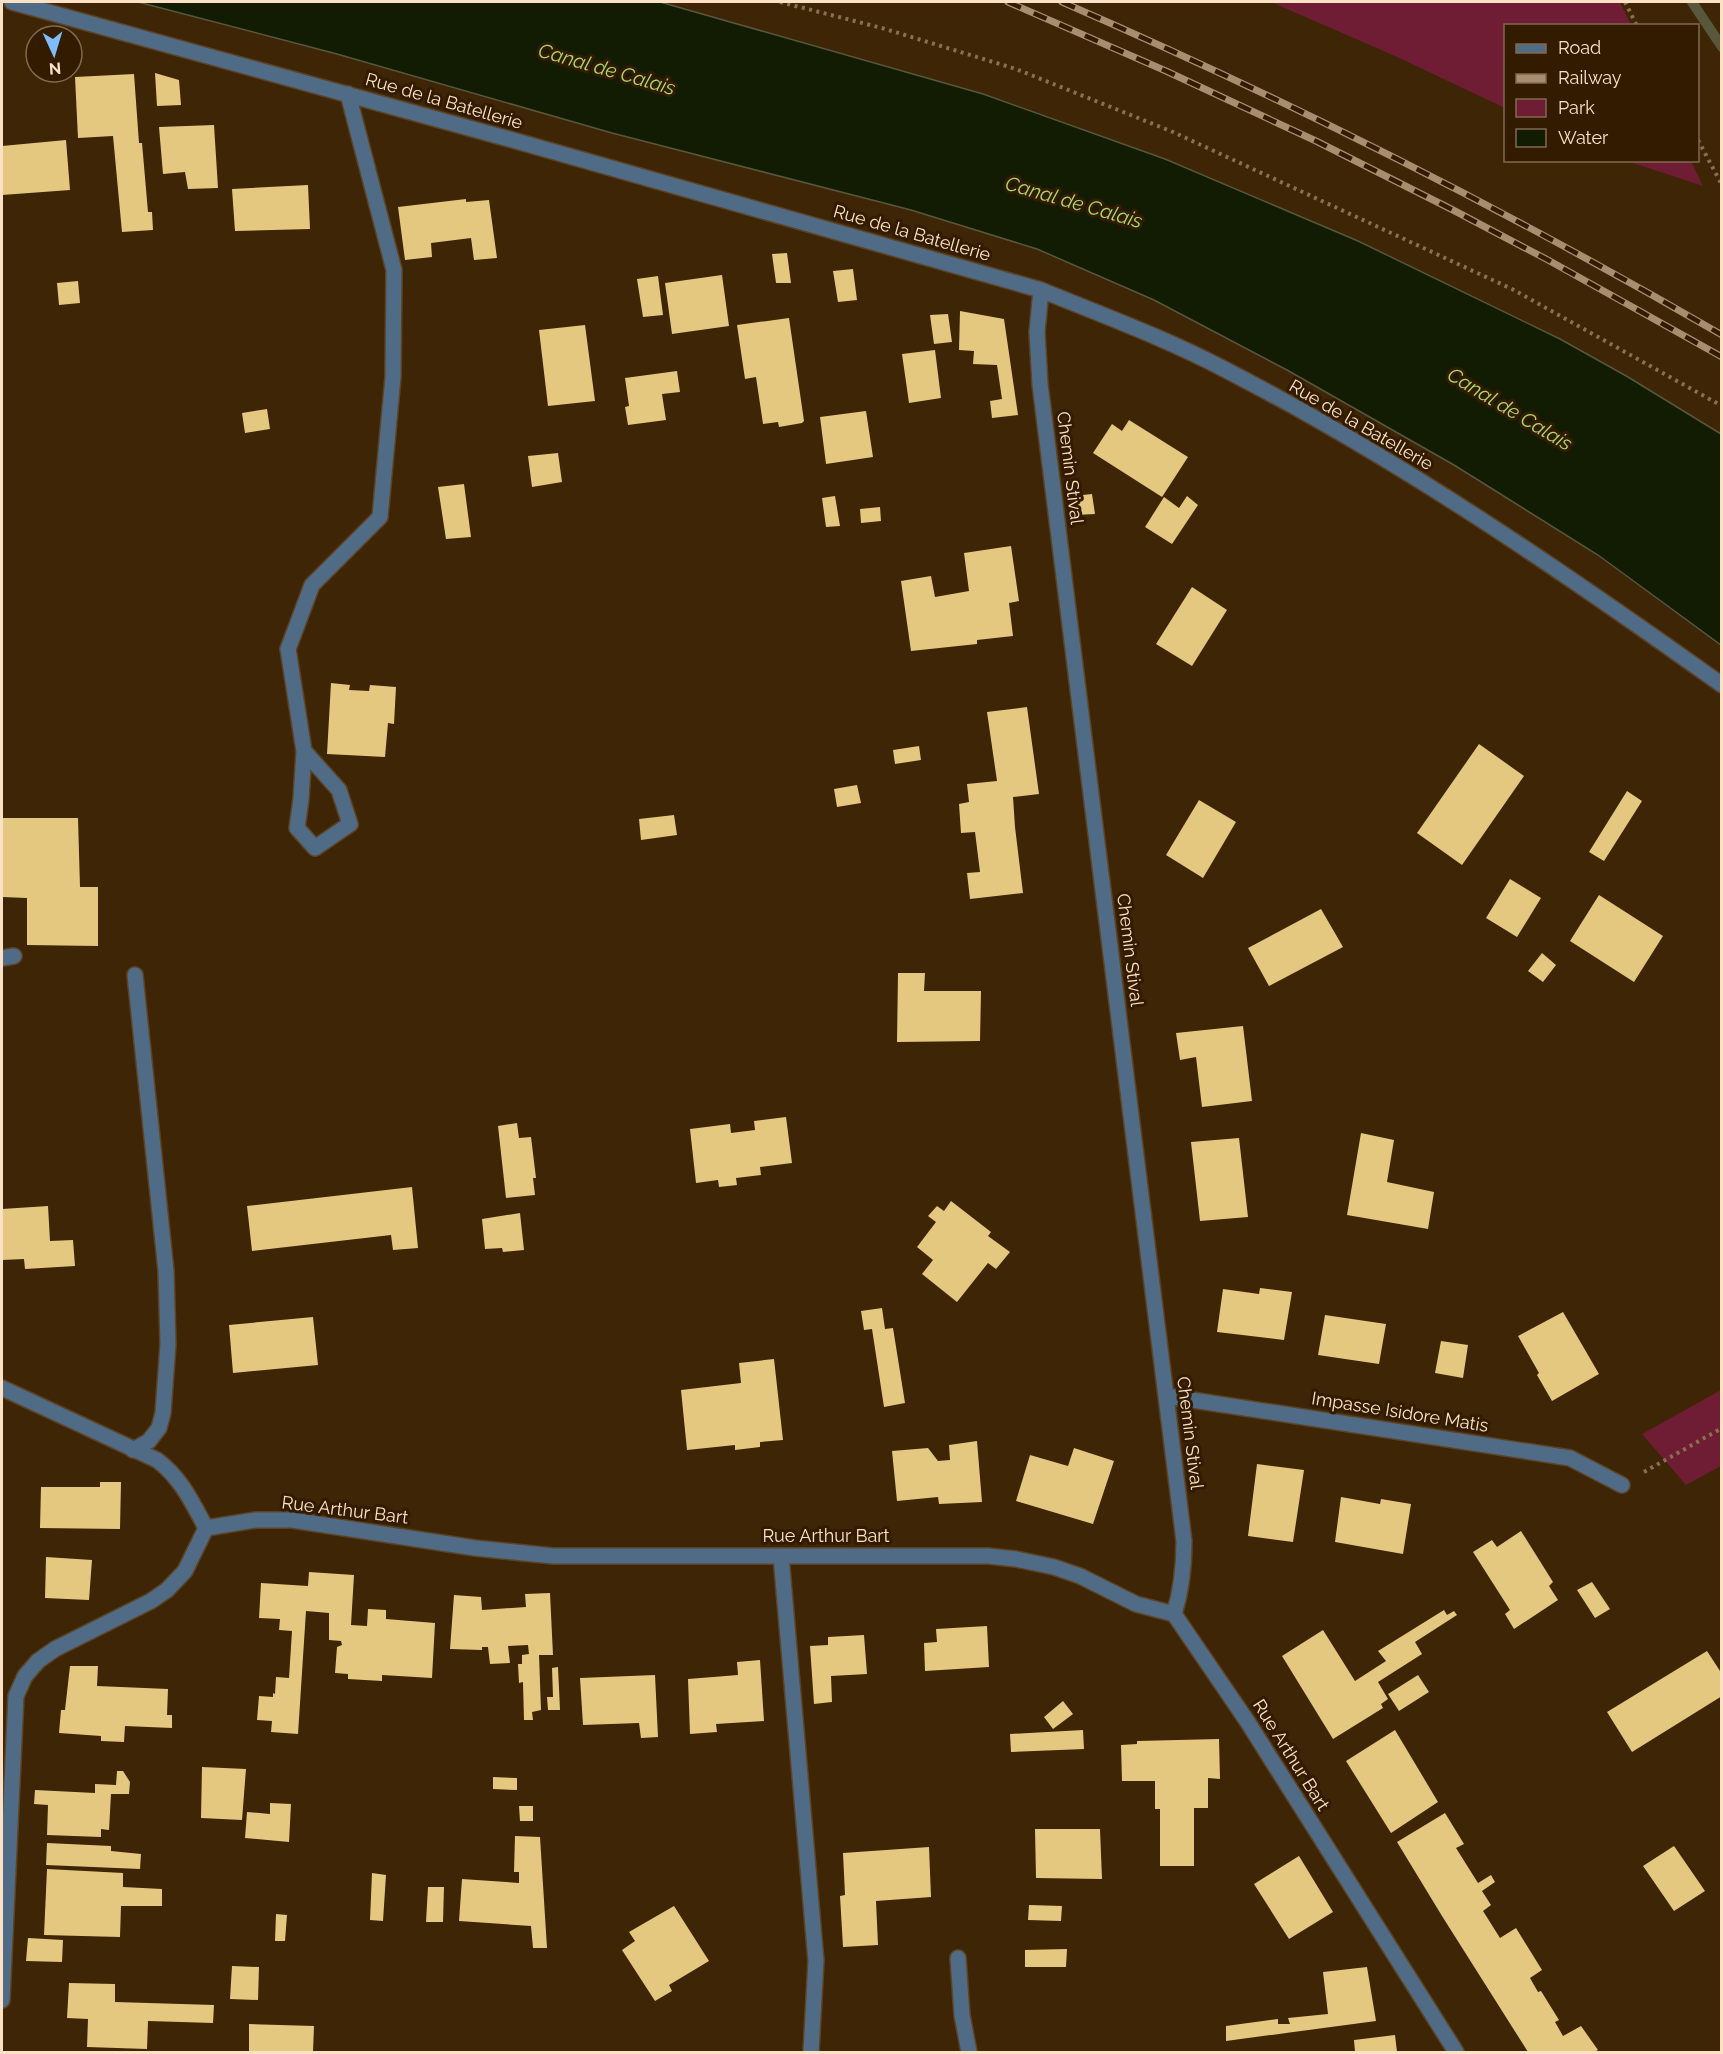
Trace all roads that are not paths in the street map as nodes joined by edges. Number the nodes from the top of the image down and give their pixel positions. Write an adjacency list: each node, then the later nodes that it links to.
1 (12, 2): 2 (street, Rue de la Batellerie)
2 (348, 94): 3 (street, Rue de la Batellerie); 5 (street)
3 (1041, 290): 4 (street, Rue de la Batellerie); 8 (street, Chemin Stival)
4 (1722, 685)
5 (304, 751): 5 (street)
6 (135, 975): 9 (street)
7 (2, 1388): 9 (street)
8 (1166, 1396): 10 (street, Impasse Isidore Matis); 13 (street, Chemin Stival)
9 (133, 1450): 11 (street)
10 (1622, 1485)
11 (206, 1528): 12 (street, Rue Arthur Bart); 15 (street)
12 (781, 1556): 13 (street, Rue Arthur Bart); 16 (street)
13 (1174, 1614): 18 (street, Rue Arthur Bart)
14 (958, 1958): 17 (street)
15 (2, 2000)
16 (811, 2052)
17 (969, 2052)
18 (1456, 2052)

